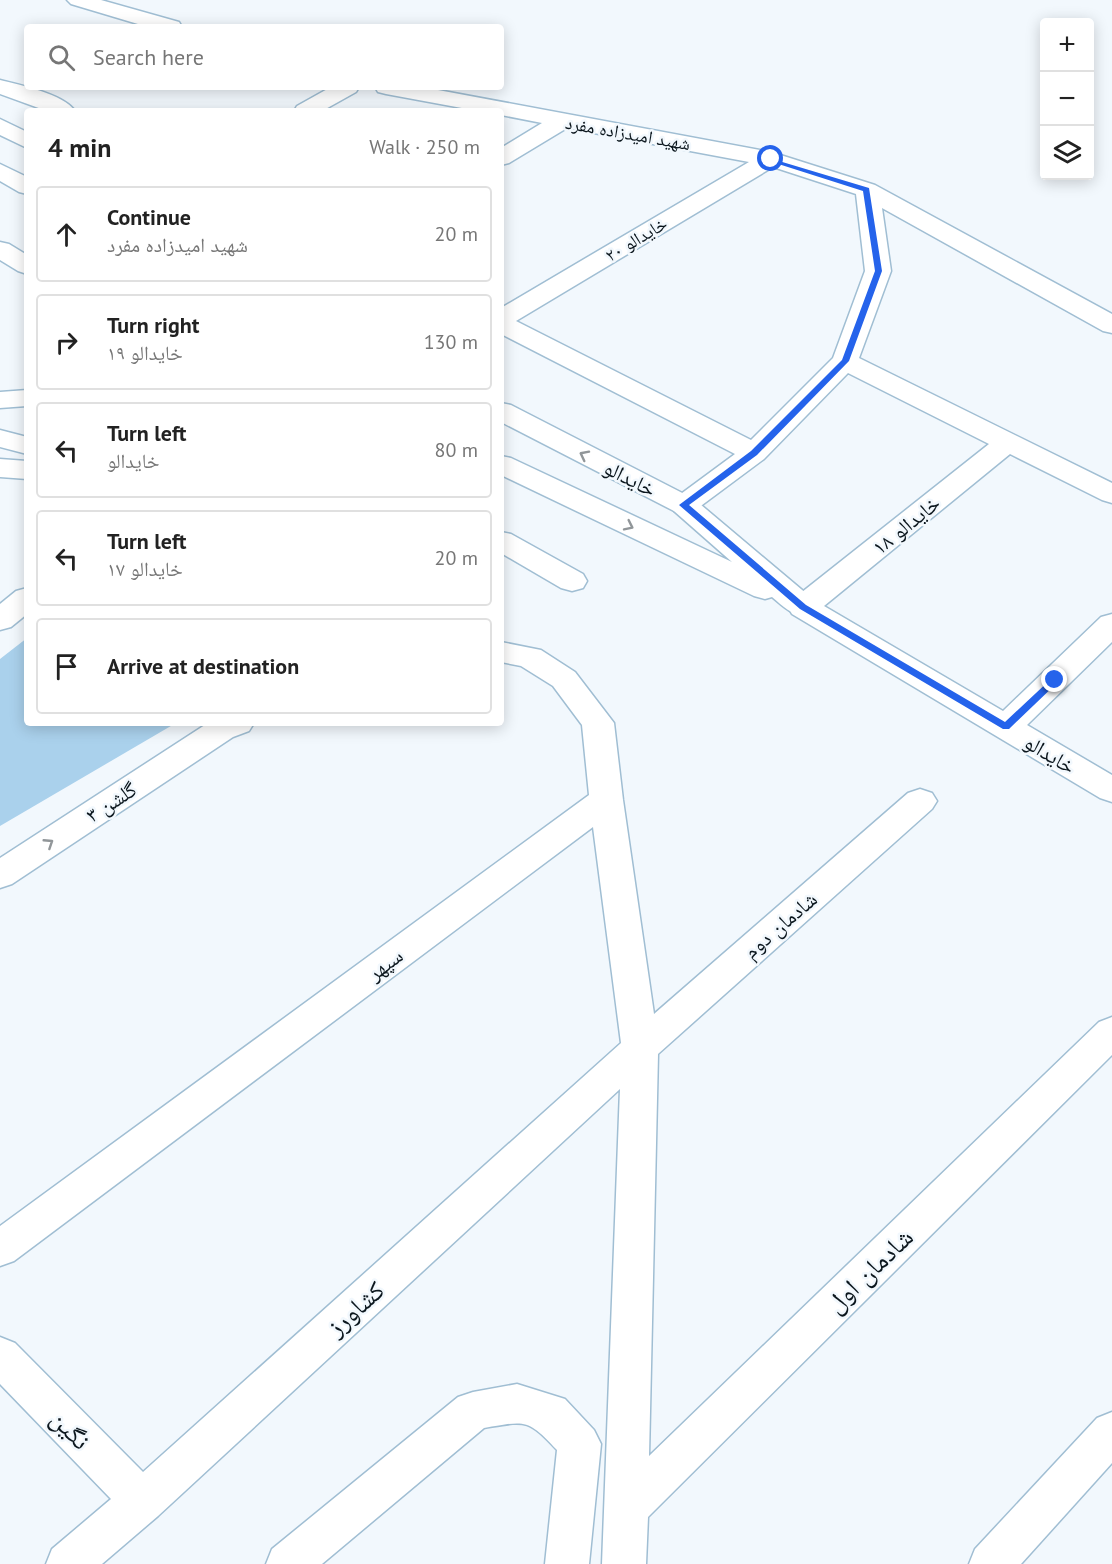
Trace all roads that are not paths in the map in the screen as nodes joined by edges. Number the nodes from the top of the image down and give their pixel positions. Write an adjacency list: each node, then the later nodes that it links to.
1 (78, 0): 2 (street)
2 (161, 24)
3 (0, 87): 6 (street)
4 (343, 90): 7 (street)
5 (402, 90): 8 (street, شهید امیدزاده مفرد)
6 (59, 108)
7 (310, 108)
8 (495, 108)
9 (504, 110): 10 (street, شهید امیدزاده مفرد)
10 (562, 121): 13 (street); 14 (street, شهید امیدزاده مفرد)
11 (0, 126): 12 (street)
12 (24, 139)
13 (504, 156)
14 (771, 159): 17 (street, شهید امیدزاده مفرد); 20 (street, خایدالو ۲۰)
15 (0, 171): 16 (street)
16 (24, 185)
17 (867, 190): 21 (street); 23 (street)
18 (0, 249): 19 (street)
19 (24, 264)
20 (504, 317)
21 (1112, 325)
22 (504, 326): 30 (street)
23 (845, 361): 28 (street); 30 (street)
24 (24, 398): 25 (street)
25 (0, 400)
26 (504, 413): 35 (street, خایدالو, one-way to 26)
27 (0, 438): 29 (street)
28 (1008, 442): 34 (street); 39 (street, خایدالو ۱۸)
29 (24, 445)
30 (754, 453): 35 (street)
31 (504, 465): 39 (street, خایدالو, one-way to 39)
32 (0, 468): 33 (street)
33 (24, 470)
34 (1112, 494)
35 (684, 505): 39 (street, خایدالو)
36 (504, 543): 37 (street)
37 (572, 581)
38 (24, 600): 40 (street)
39 (803, 607): 44 (street, خایدالو)
40 (0, 620)
41 (1112, 624): 44 (street)
42 (504, 653): 46 (street)
43 (224, 726): 48 (street, گلشن ۳, one-way to 43)
44 (1006, 727): 45 (street, خایدالو)
45 (1112, 790)
46 (606, 800): 50 (street); 51 (street, سپهر)
47 (920, 801): 50 (street, شادمان دوم)
48 (0, 875)
49 (1112, 1032): 55 (street, شادمان اول)
50 (640, 1048): 54 (street, کشاورز); 55 (street)
51 (0, 1249)
52 (0, 1356): 54 (street, نگین)
53 (1112, 1432): 60 (street)
54 (142, 1501): 56 (street, کشاورز)
55 (626, 1508): 59 (street)
56 (68, 1564)
57 (288, 1564): 58 (street)
58 (567, 1564)
59 (624, 1564)
60 (991, 1564)

